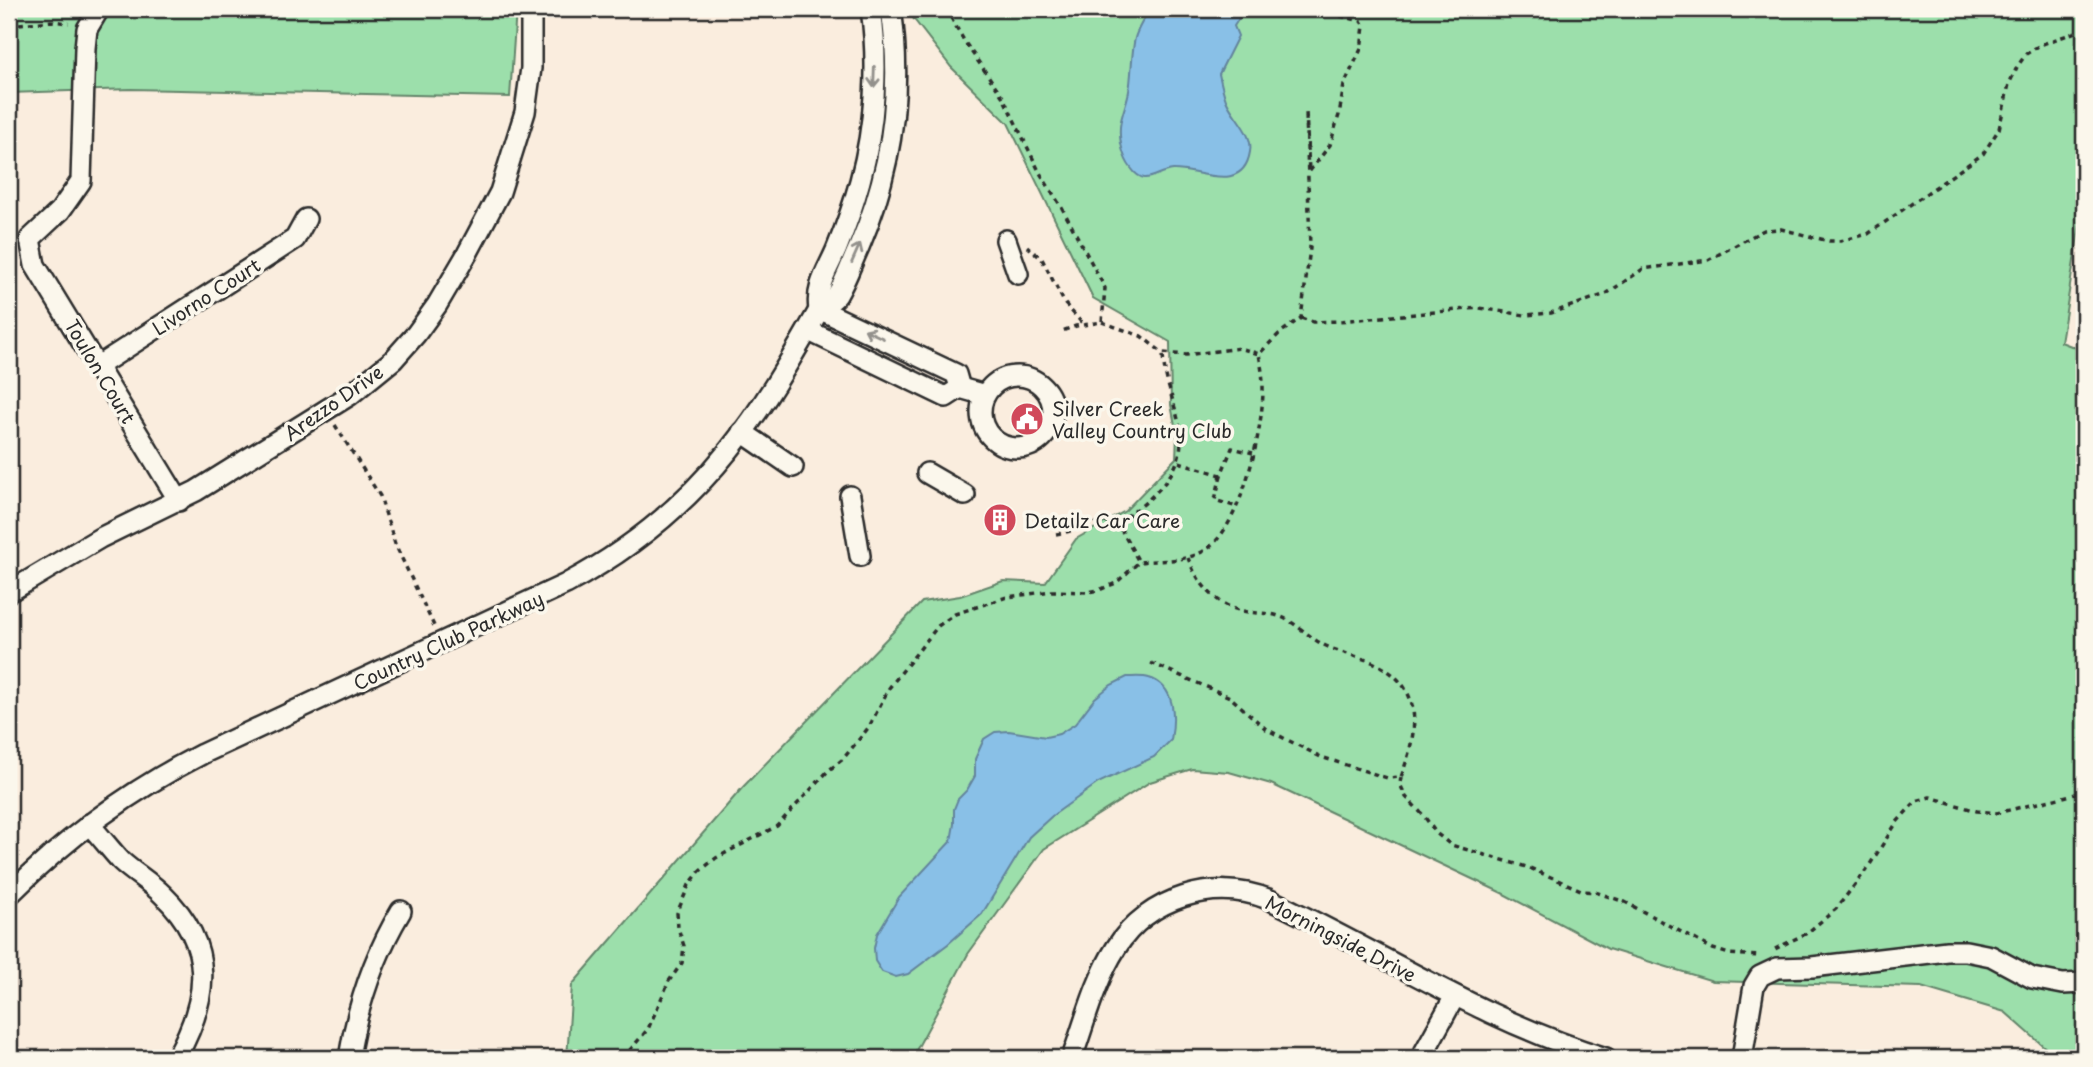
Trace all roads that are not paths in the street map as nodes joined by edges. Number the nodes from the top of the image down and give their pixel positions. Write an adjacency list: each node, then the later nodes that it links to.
1 (99, 9): 13 (street, Toulon Court)
2 (531, 9): 22 (street, Arezzo Drive)
3 (871, 9): 5 (street, Country Club Parkway, one-way to 5)
4 (891, 9): 6 (street, Country Club Parkway)
5 (870, 135): 6 (street); 10 (street, Country Club Parkway)
6 (892, 137): 10 (street, Country Club Parkway, one-way to 6)
7 (306, 219): 13 (street, Livorno Court)
8 (1007, 242): 9 (street)
9 (1018, 274)
10 (819, 309): 11 (street, Country Club Parkway); 12 (street, one-way to 10)
11 (809, 331): 14 (street); 17 (street, Country Club Parkway)
12 (929, 360): 14 (street); 15 (street)
13 (98, 366): 22 (street, Toulon Court)
14 (915, 381): 15 (street)
15 (960, 388): 16 (street)
16 (985, 395)
17 (742, 432): 18 (street); 25 (street, Country Club Parkway)
18 (793, 467)
19 (927, 473): 20 (street)
20 (965, 495)
21 (850, 496): 23 (street)
22 (179, 501): 24 (street, Arezzo Drive)
23 (860, 556)
24 (9, 592)
25 (89, 824): 26 (street, Country Club Parkway); 30 (street)
26 (9, 895)
27 (401, 911): 31 (street)
28 (2084, 983): 35 (street)
29 (1455, 996): 32 (street, Morningside Drive); 33 (street); 34 (street, Morningside Drive)
30 (176, 1058)
31 (349, 1058)
32 (1072, 1058)
33 (1421, 1058)
34 (1605, 1058)
35 (1742, 1058)

